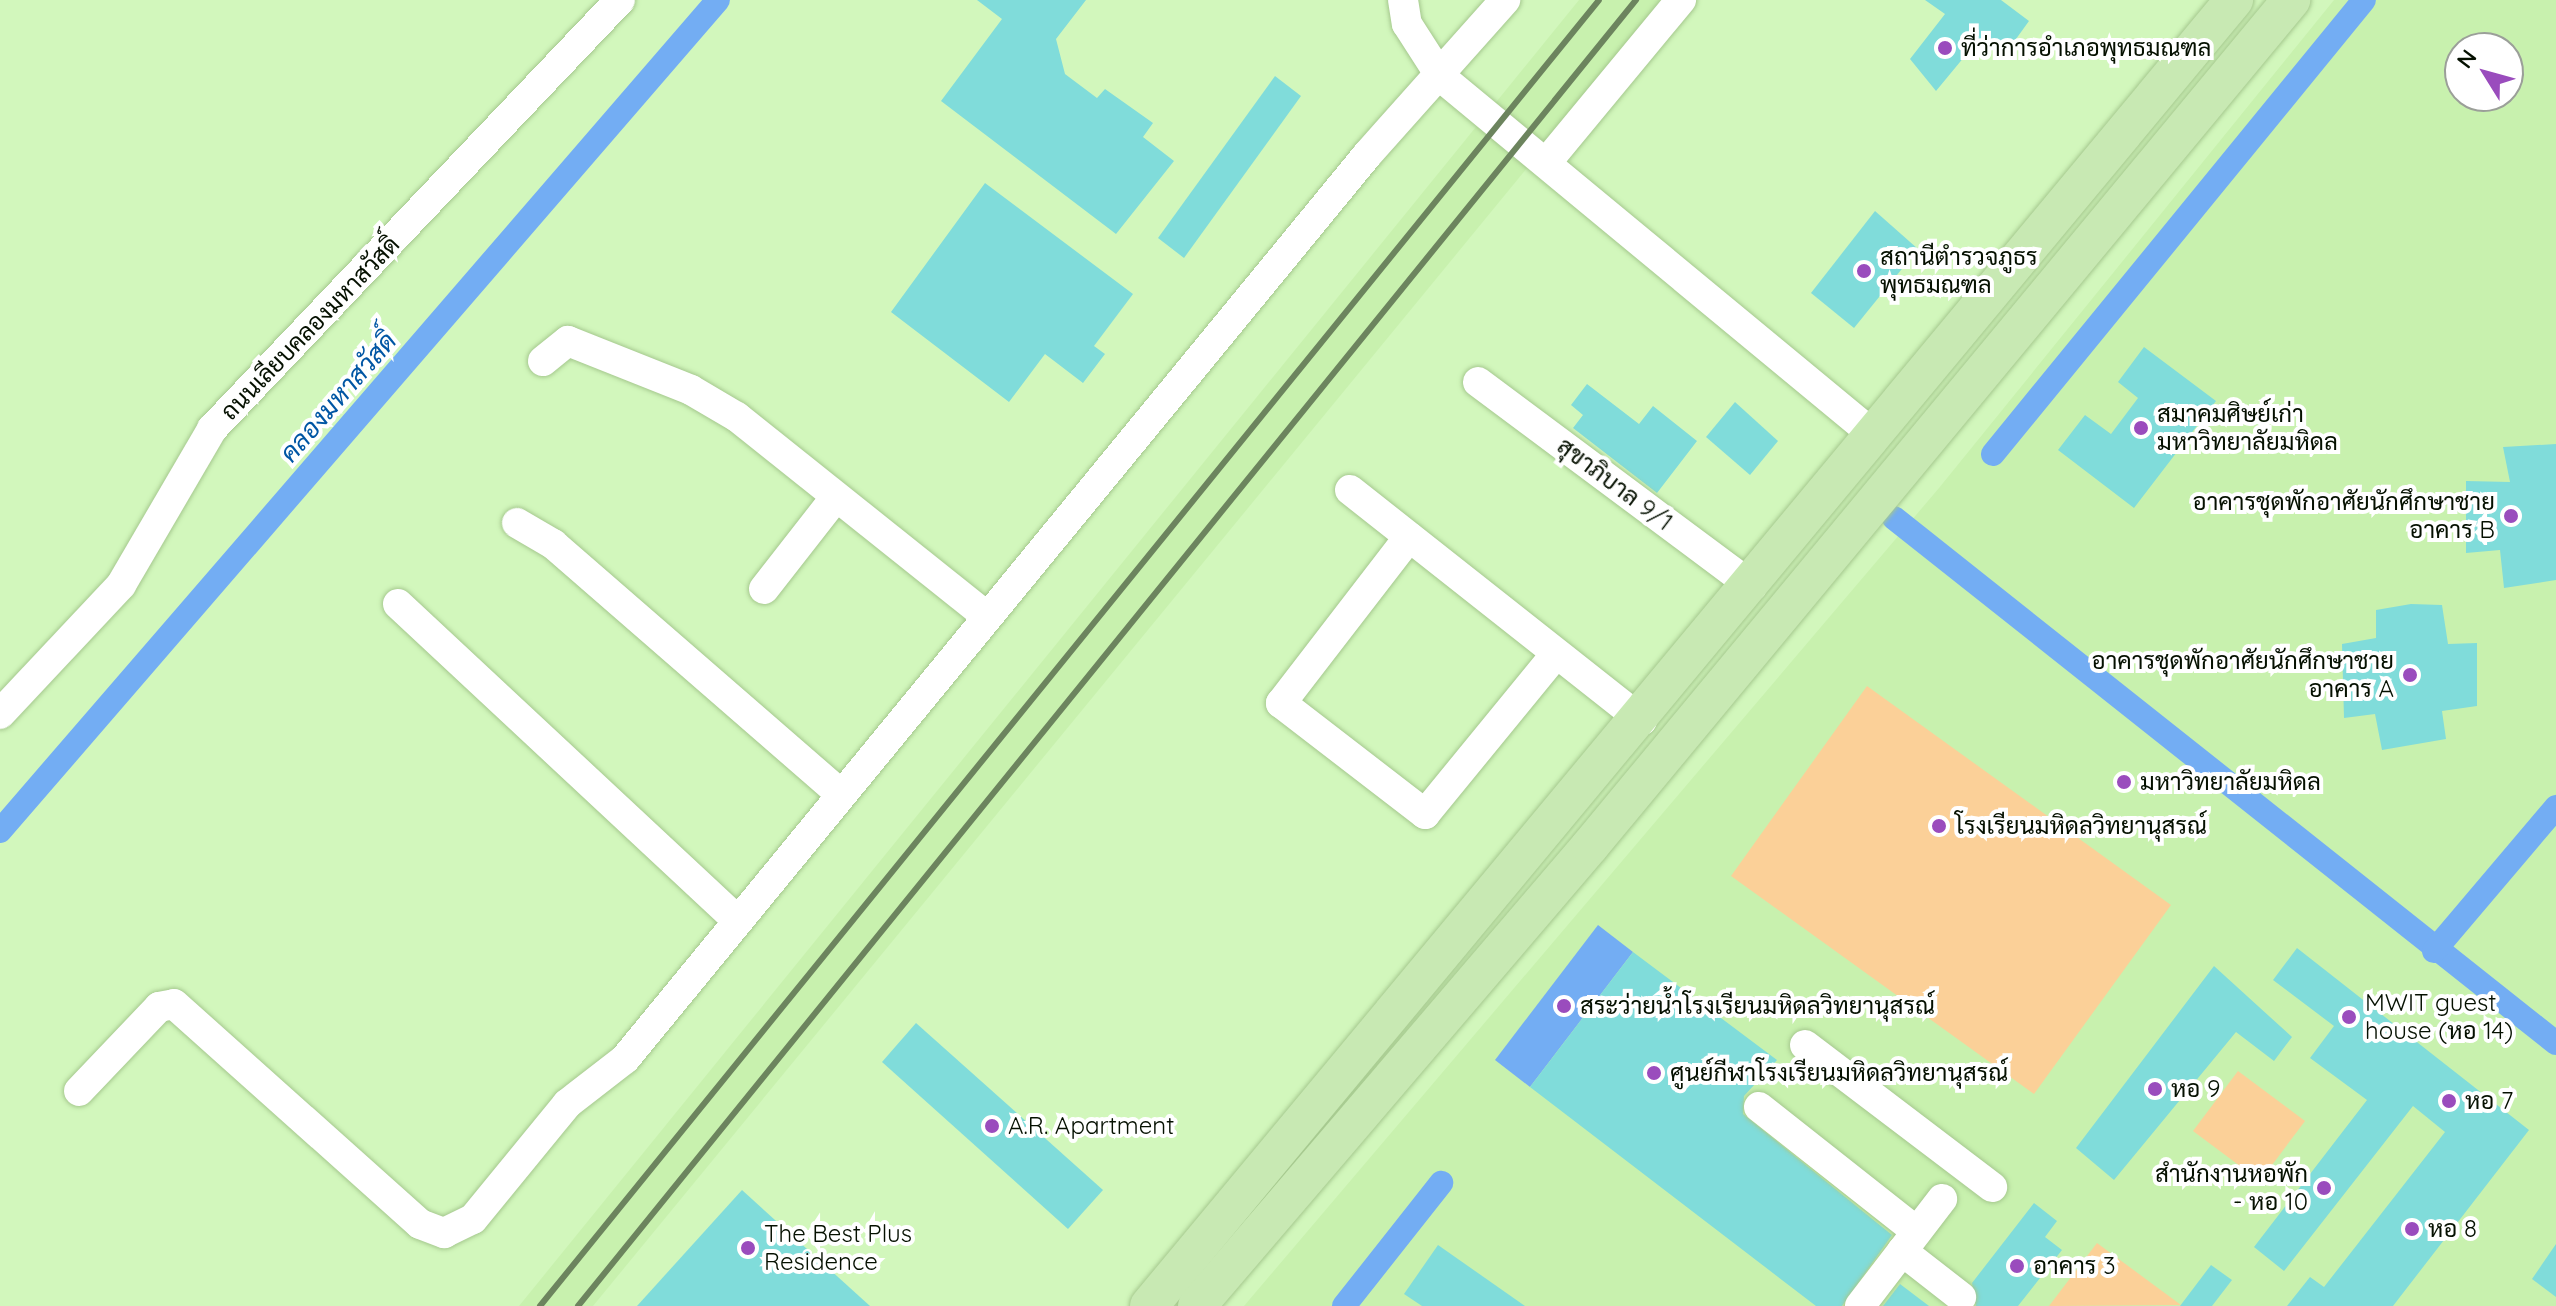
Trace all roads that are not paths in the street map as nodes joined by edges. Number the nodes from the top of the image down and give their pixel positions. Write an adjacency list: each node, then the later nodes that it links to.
1 (620, 0): 23 (street, ถนนเลียบคลองมหาสวัสดิ์)
2 (1403, 0): 8 (street)
3 (1505, 0): 8 (street)
4 (1681, 0): 9 (street)
5 (2291, 0): 7 (main road)
6 (2228, 2): 7 (main road); 12 (main road)
7 (2262, 35): 13 (main road)
8 (1441, 77): 9 (street); 21 (street)
9 (1546, 163): 12 (street)
10 (543, 361): 15 (street)
11 (1478, 382): 18 (street, สุขาภิบาล 9/1)
12 (1875, 436): 13 (main road); 18 (main road)
13 (1907, 462): 35 (main road)
14 (1350, 490): 17 (street)
15 (836, 497): 19 (street); 21 (street)
16 (517, 523): 25 (street)
17 (1409, 537): 22 (street); 22 (street)
18 (1752, 586): 24 (main road)
19 (764, 589)
20 (398, 604): 26 (street)
21 (986, 616): 25 (street)
22 (1556, 654): 24 (street)
23 (0, 714)
24 (1642, 721): 34 (main road)
25 (839, 793): 26 (street)
26 (737, 920): 28 (street)
27 (1805, 1045): 30 (street)
28 (79, 1091)
29 (1759, 1107): 32 (street)
30 (1992, 1187)
31 (1942, 1199): 32 (street)
32 (1909, 1242): 33 (street); 36 (street)
33 (1961, 1297)
34 (1149, 1306)
35 (1197, 1306)
36 (1860, 1306)

